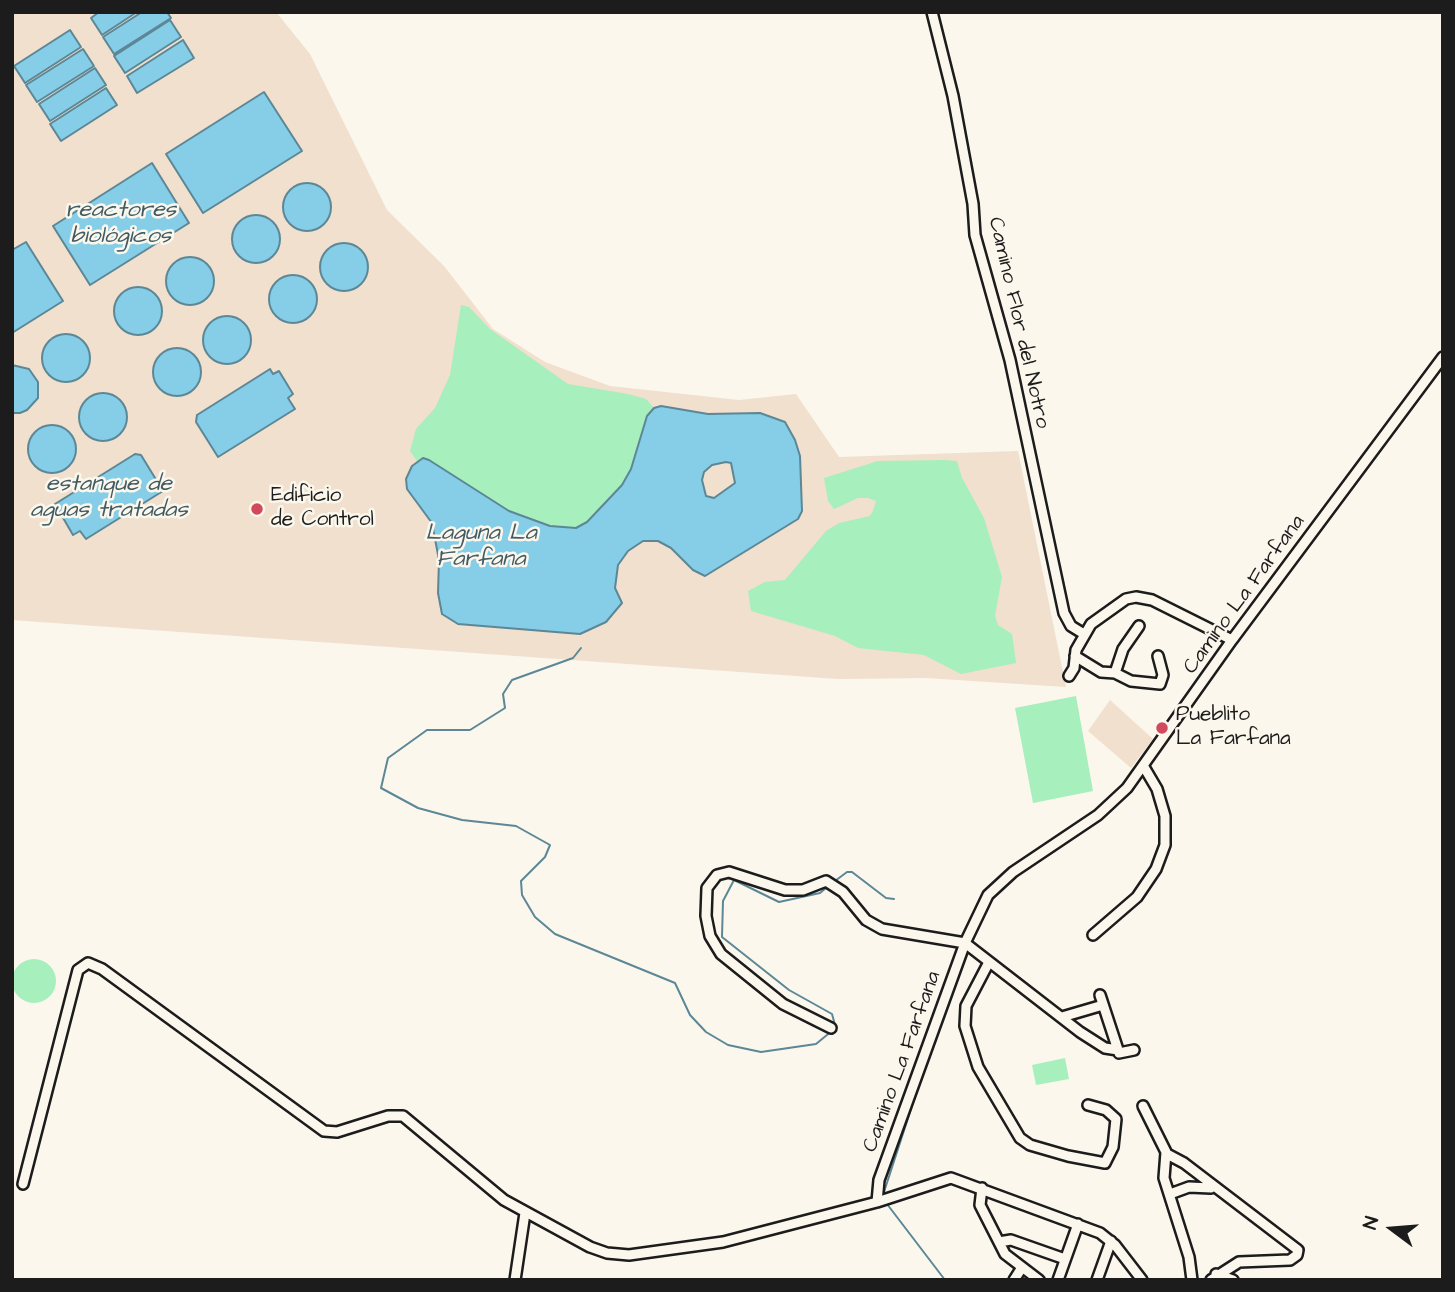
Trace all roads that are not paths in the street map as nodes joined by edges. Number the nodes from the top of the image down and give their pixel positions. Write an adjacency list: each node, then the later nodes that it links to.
1 (932, 12): 4 (street, Camino Flor del Notro)
2 (1443, 357): 5 (street, Camino La Farfana)
3 (1139, 626): 8 (street)
4 (1084, 634): 5 (street); 6 (street)
5 (1232, 640): 10 (street, Camino La Farfana)
6 (1075, 656): 8 (street); 9 (street)
7 (1158, 656): 8 (street)
8 (1115, 673)
9 (1069, 676)
10 (1143, 767): 11 (street); 12 (street, Camino La Farfana)
11 (1093, 935)
12 (965, 943): 13 (street); 17 (street); 27 (street, Camino La Farfana)
13 (989, 961): 16 (street); 20 (street)
14 (1100, 995): 15 (street)
15 (1103, 1005): 16 (street); 18 (street)
16 (1062, 1017): 18 (street)
17 (831, 1028)
18 (1118, 1050): 19 (street)
19 (1134, 1050)
20 (1088, 1105)
21 (1143, 1106): 22 (street)
22 (1167, 1154): 25 (street); 26 (street)
23 (23, 1184): 28 (street)
24 (982, 1188): 27 (street); 29 (street); 31 (street)
25 (1213, 1188): 26 (street); 34 (street)
26 (1170, 1194): 41 (street)
27 (877, 1202): 28 (street)
28 (525, 1213): 36 (street)
29 (1078, 1224): 30 (street); 32 (street)
30 (1111, 1241): 39 (street); 40 (street)
31 (999, 1242): 32 (street); 33 (street)
32 (1065, 1259): 38 (street)
33 (1021, 1269): 35 (street); 37 (street)
34 (1213, 1277): 42 (street)
35 (1038, 1279)
36 (515, 1280)
37 (1014, 1280)
38 (1058, 1280)
39 (1097, 1280)
40 (1142, 1280)
41 (1192, 1280)
42 (1233, 1280)

